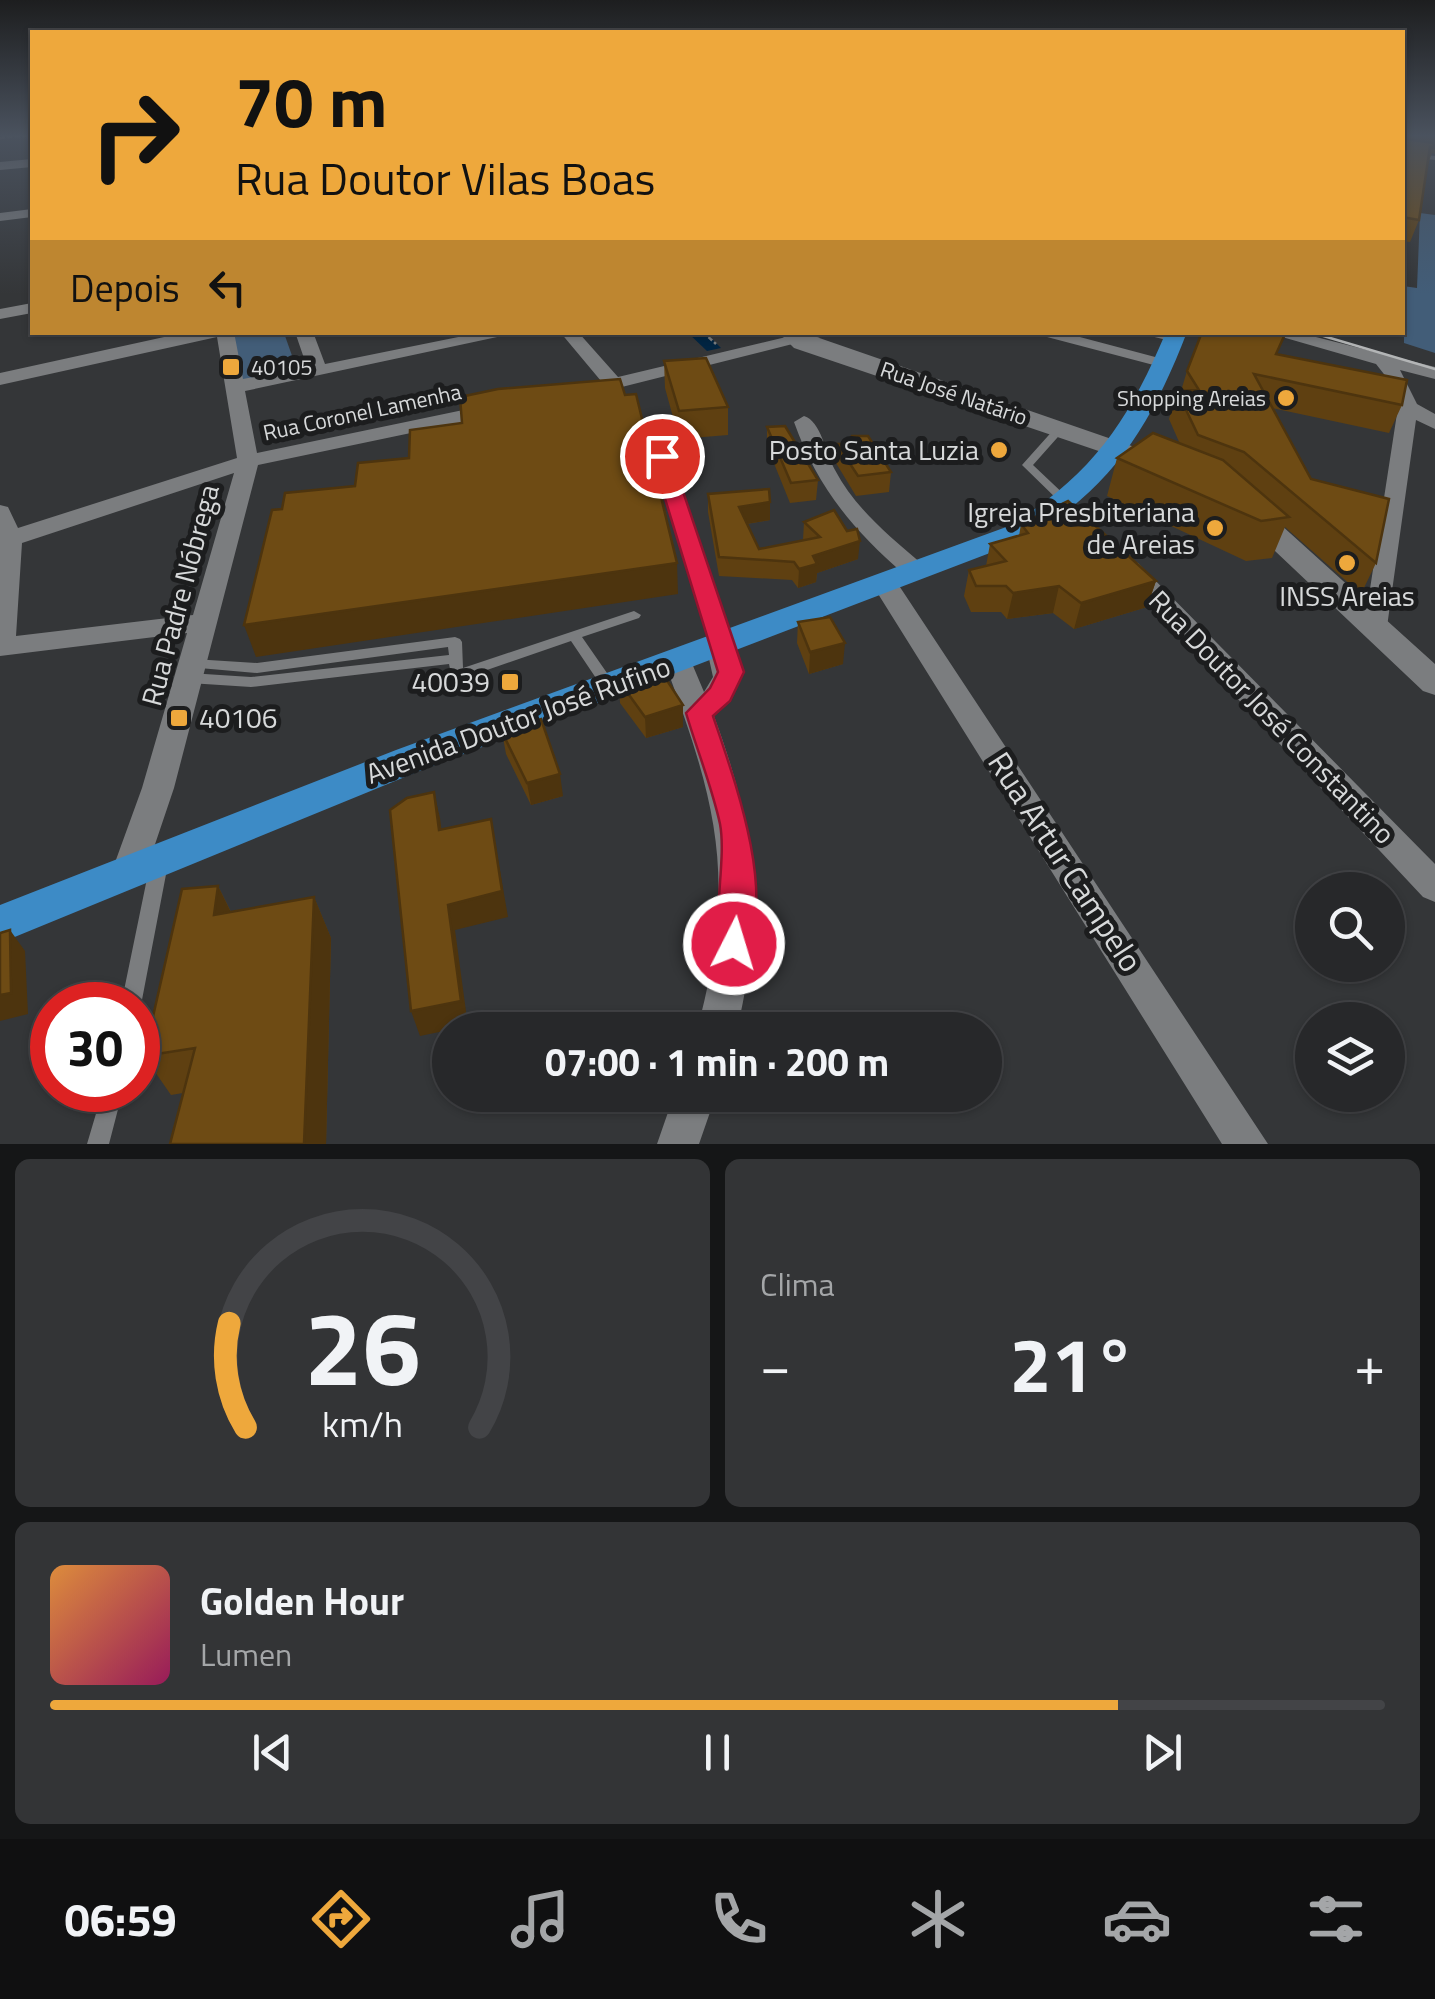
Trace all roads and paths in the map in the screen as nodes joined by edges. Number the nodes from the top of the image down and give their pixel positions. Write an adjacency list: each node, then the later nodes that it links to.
1 (30, 212): 2 (street)
2 (0, 216)
3 (30, 308): 4 (street)
4 (0, 314)
5 (200, 335): 18 (street)
6 (225, 335): 20 (street, Rua Padre Nóbrega)
7 (305, 335): 16 (street)
8 (498, 335): 16 (street)
9 (571, 335): 19 (street)
10 (1049, 335): 14 (street)
11 (1284, 335): 15 (street)
12 (1176, 336): 14 (main road, Avenida Doutor José Rufino)
13 (795, 338): 19 (street); 27 (main road, Rua José Natário)
14 (1166, 362): 28 (main road, Avenida Doutor José Rufino)
15 (1385, 363): 17 (street); 23 (street)
16 (318, 370): 20 (street)
17 (1435, 373)
18 (0, 379)
19 (614, 384): 21 (street)
20 (234, 387): 29 (street, Rua Padre Nóbrega)
21 (561, 395)
22 (508, 406): 29 (street, Rua Coronel Lamenha)
23 (1408, 407): 25 (street); 39 (street)
24 (804, 422): 36 (street, Rua Artur Campelo)
25 (1435, 424)
26 (651, 426): 41 (lane)
27 (1060, 429): 28 (main road, Rua José Natário); 32 (lane)
28 (1121, 450): 30 (main road, Rua José Natário); 32 (main road, Avenida Doutor José Rufino)
29 (248, 461): 34 (street, Rua Coronel Lamenha); 38 (street, Rua Padre Nóbrega)
30 (1172, 469)
31 (1221, 490): 39 (main road)
32 (1074, 510): 36 (main road, Avenida Doutor José Rufino)
33 (0, 512): 34 (street)
34 (5, 540): 42 (street)
35 (1108, 546): 49 (street, Rua Doutor José Constantino)
36 (898, 575): 41 (main road, Avenida Doutor José Rufino); 57 (street, Rua Artur Campelo)
37 (634, 615): 40 (lane)
38 (204, 622): 42 (street); 44 (street, Rua Padre Nóbrega)
39 (1377, 628): 45 (main road)
40 (574, 636): 44 (lane); 46 (lane)
41 (720, 646): 43 (main road, Avenida Doutor José Rufino); 47 (street)
42 (1, 647)
43 (678, 661): 46 (main road, Avenida Doutor José Rufino); 47 (street)
44 (191, 671): 48 (street, Rua Padre Nóbrega)
45 (1435, 682)
46 (609, 686): 48 (main road, Avenida Doutor José Rufino)
47 (699, 713): 52 (street)
48 (145, 862): 50 (main road, Avenida Doutor José Rufino); 51 (lane)
49 (1435, 887)
50 (0, 924)
51 (133, 982)
52 (721, 1012)
53 (107, 1112): 55 (lane)
54 (689, 1112): 56 (street)
55 (98, 1144)
56 (678, 1144)
57 (1247, 1144)

